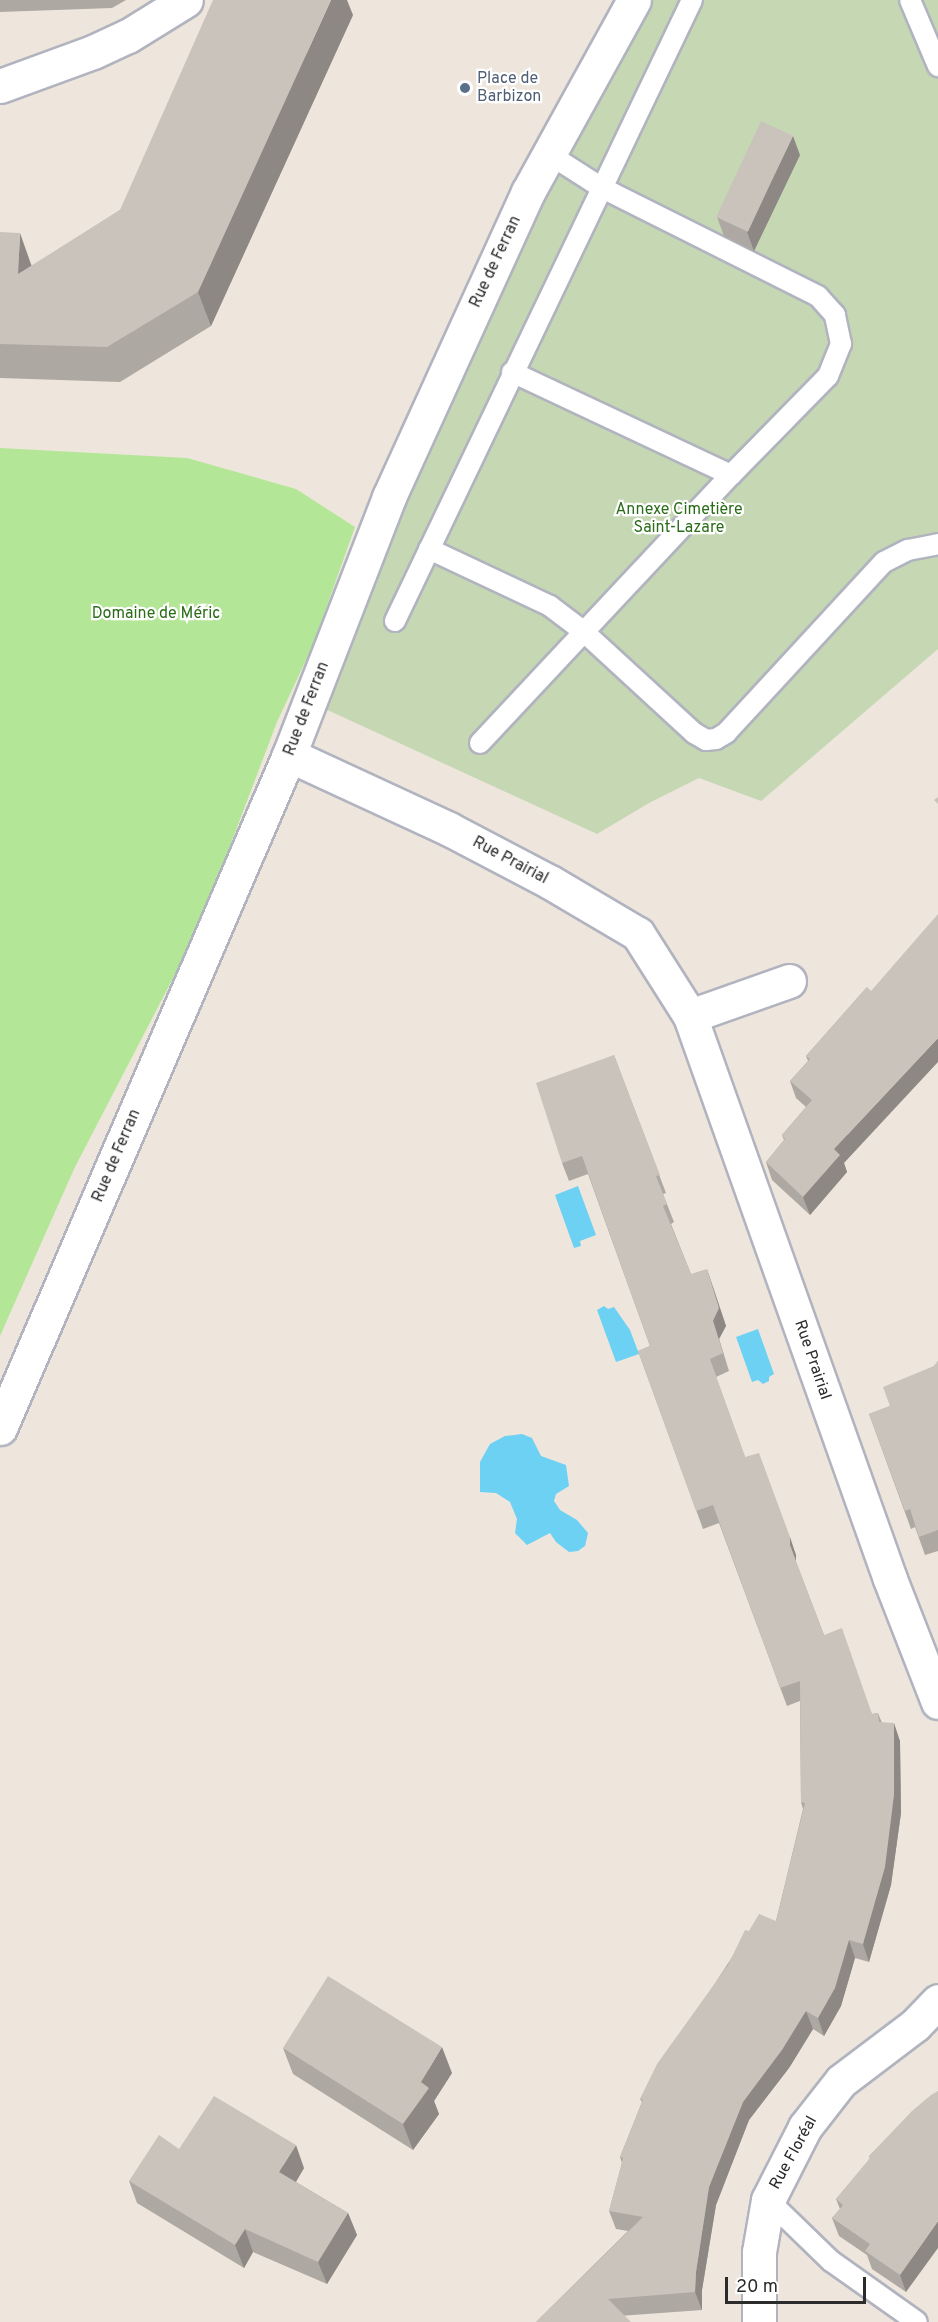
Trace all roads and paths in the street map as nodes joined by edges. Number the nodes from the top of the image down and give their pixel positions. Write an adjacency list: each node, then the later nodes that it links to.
1 (186, 0): 6 (street)
2 (634, 0): 7 (street, Rue de Ferran)
3 (692, 0): 8 (lane)
4 (910, 0): 5 (lane)
5 (938, 66)
6 (0, 86)
7 (549, 154): 8 (lane); 16 (street, Rue de Ferran)
8 (602, 188): 9 (lane); 10 (lane)
9 (512, 372): 10 (lane); 12 (lane)
10 (730, 475): 14 (lane)
11 (938, 544): 14 (lane)
12 (429, 549): 13 (lane); 14 (lane)
13 (395, 621)
14 (583, 631): 15 (lane)
15 (480, 743)
16 (289, 755): 18 (street, Rue Prairial); 19 (street, Rue de Ferran)
17 (789, 981): 18 (street)
18 (690, 1016): 20 (street, Rue Prairial)
19 (0, 1428)
20 (938, 1702)
21 (938, 2001): 22 (street, Rue Floréal)
22 (768, 2200): 23 (street, Rue Floréal); 24 (lane)
23 (759, 2322)
24 (917, 2322)

